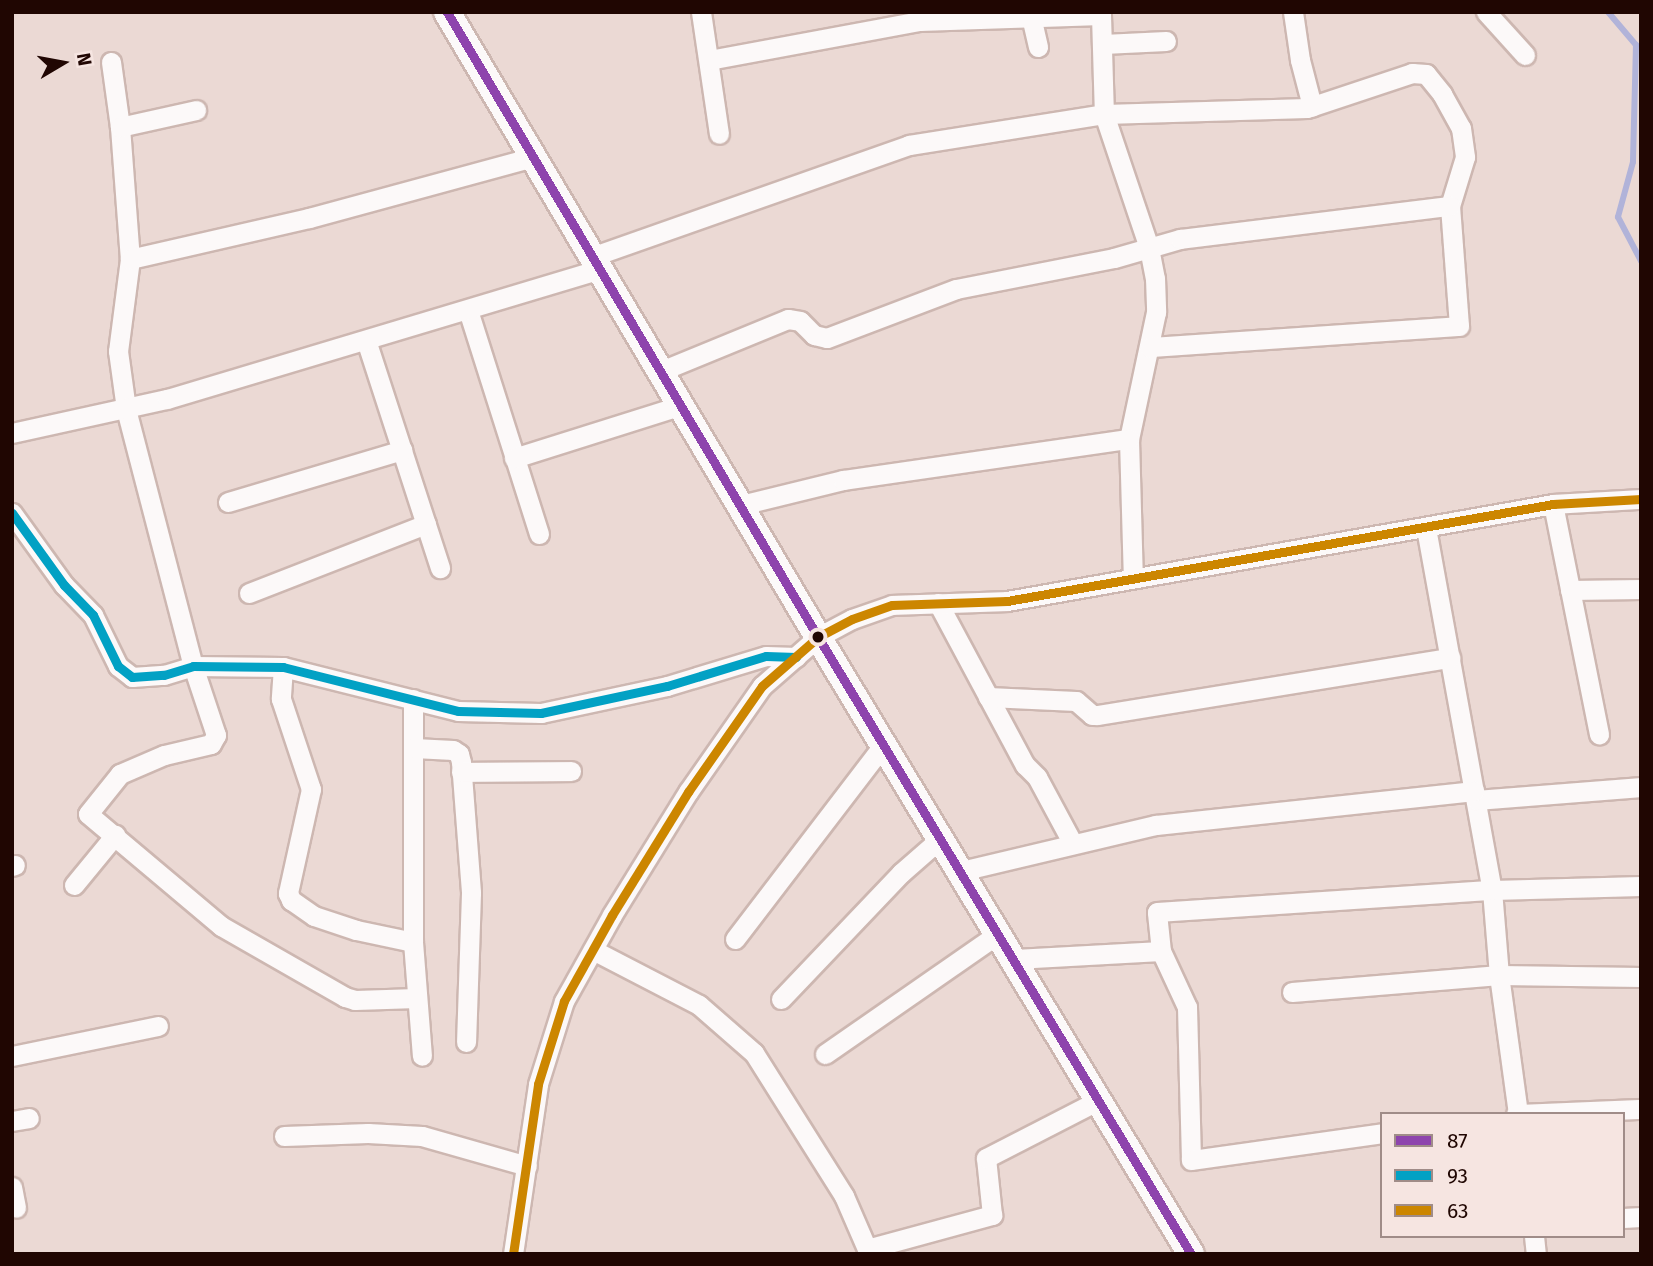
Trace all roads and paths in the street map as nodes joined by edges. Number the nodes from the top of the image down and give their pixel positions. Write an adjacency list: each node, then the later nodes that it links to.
1 (447, 12): 18 (street)
2 (701, 12): 11 (street)
3 (1293, 12): 13 (street)
4 (1486, 12): 10 (street)
5 (1101, 14): 6 (street); 8 (street)
6 (1031, 15): 9 (street); 11 (street)
7 (1166, 41): 8 (street)
8 (1103, 44): 15 (street)
9 (1038, 47)
10 (1525, 55)
11 (709, 60): 17 (street)
12 (111, 62): 16 (street)
13 (1312, 106): 15 (street); 19 (street)
14 (196, 110): 16 (street)
15 (1104, 114): 20 (street); 22 (street)
16 (120, 127): 21 (street)
17 (719, 134)
18 (534, 157): 21 (street); 22 (street)
19 (1450, 206): 20 (street); 25 (street)
20 (1149, 248): 25 (street); 26 (street)
21 (130, 259): 28 (street)
22 (597, 263): 23 (street); 26 (street)
23 (468, 310): 24 (street); 32 (street)
24 (366, 340): 28 (street); 31 (street)
25 (1150, 347): 30 (street)
26 (662, 371): 27 (street)
27 (682, 405): 32 (street); 36 (street)
28 (126, 409): 29 (street); 50 (street)
29 (12, 433)
30 (1129, 439): 36 (street); 42 (street)
31 (402, 450): 34 (street); 38 (street)
32 (514, 458): 40 (street)
33 (1641, 499): 35 (street)
34 (228, 502)
35 (1553, 504): 39 (street); 44 (street)
36 (741, 505): 47 (street)
37 (12, 513): 50 (street)
38 (426, 524): 41 (street); 45 (street)
39 (1426, 528): 42 (street); 49 (street)
40 (539, 534)
41 (440, 568)
42 (1133, 578): 46 (street)
43 (1641, 589): 44 (street)
44 (1570, 590): 54 (street)
45 (249, 593)
46 (938, 603): 47 (street); 52 (street)
47 (818, 637): 48 (street); 55 (street)
48 (796, 657): 53 (street); 71 (street)
49 (1450, 658): 52 (street); 60 (street)
50 (193, 666): 51 (street); 61 (street)
51 (283, 667): 53 (street); 70 (street)
52 (988, 696): 63 (street)
53 (413, 699): 56 (street)
54 (1599, 734)
55 (884, 744): 62 (street); 69 (street)
56 (414, 748): 58 (street); 70 (street)
57 (571, 771): 58 (street)
58 (461, 772): 80 (street)
59 (1641, 787): 60 (street)
60 (1475, 796): 63 (street); 67 (street)
61 (115, 835): 65 (street); 77 (street)
62 (941, 838): 64 (street); 78 (street)
63 (1072, 842): 64 (street)
64 (961, 871): 68 (street)
65 (74, 885)
66 (1641, 886): 67 (street)
67 (1492, 890): 72 (street); 74 (street)
68 (999, 933): 73 (street); 81 (street)
69 (735, 939)
70 (413, 942): 77 (street)
71 (593, 950): 84 (street); 90 (street)
72 (1161, 951): 73 (street); 88 (street)
73 (1015, 959): 84 (street)
74 (1499, 975): 75 (street); 76 (street); 86 (street)
75 (1641, 977)
76 (1292, 992)
77 (417, 998): 83 (street)
78 (781, 999)
79 (158, 1026): 82 (street)
80 (466, 1042)
81 (825, 1054)
82 (12, 1056)
83 (422, 1056)
84 (1099, 1100): 94 (street)
85 (1641, 1109): 87 (street)
86 (1517, 1112)
87 (1548, 1112)
88 (1380, 1133)
89 (284, 1136): 90 (street)
90 (527, 1166): 93 (street)
91 (12, 1186): 92 (street)
92 (16, 1208)
93 (513, 1254)
94 (1191, 1254)

